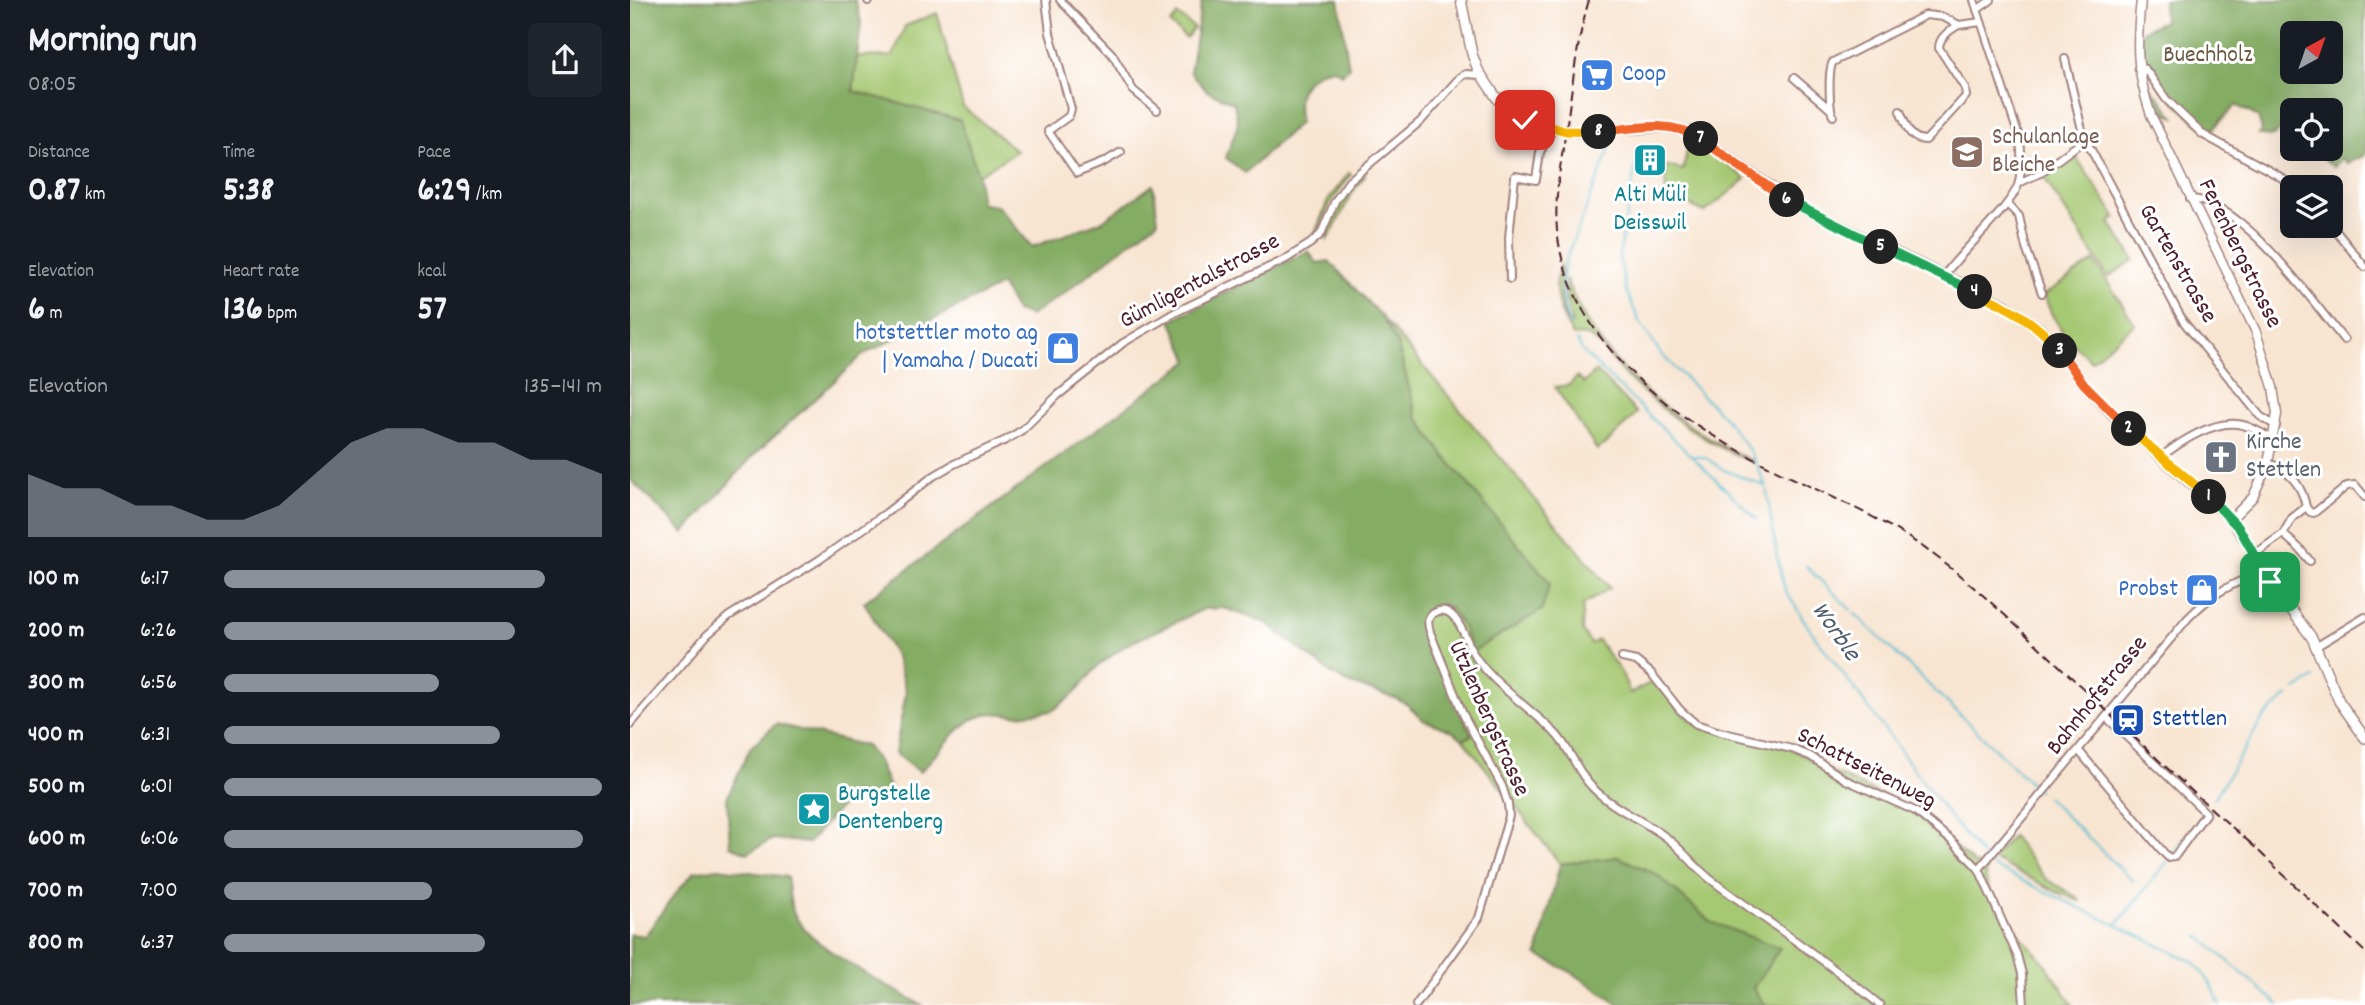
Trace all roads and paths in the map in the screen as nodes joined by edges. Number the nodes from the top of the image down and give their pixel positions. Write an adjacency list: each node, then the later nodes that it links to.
1 (1046, 0): 20 (street)
2 (1060, 0): 16 (street)
3 (1461, 0): 10 (main road)
4 (1974, 0): 7 (street)
5 (1991, 0): 7 (street)
6 (2141, 0): 12 (street, Ferenbergstrasse)
7 (1977, 10): 8 (street)
8 (1981, 22): 9 (street); 22 (street)
9 (1959, 25): 15 (street); 17 (street)
10 (1473, 59): 13 (street, Gümligentalstrasse); 14 (main road)
11 (2065, 59): 19 (street, Gartenstrasse)
12 (2137, 68): 21 (street); 23 (street, Ferenbergstrasse)
13 (1464, 74): 14 (street); 46 (street, Gümligentalstrasse)
14 (1480, 75): 18 (main road)
15 (1794, 78)
16 (1157, 110)
17 (1900, 111)
18 (1553, 128): 27 (main road); 28 (street)
19 (2085, 142): 22 (street); 31 (street, Gartenstrasse)
20 (1121, 152)
21 (2280, 177)
22 (2019, 183): 24 (street)
23 (2190, 198): 30 (street); 31 (street, Ferenbergstrasse)
24 (2007, 204): 27 (street); 29 (street)
25 (2342, 238): 26 (street)
26 (2365, 267)
27 (1943, 277): 33 (main road)
28 (1510, 279)
29 (2042, 293)
30 (2344, 340)
31 (2276, 426): 32 (street, Ferenbergstrasse)
32 (2273, 440): 33 (street); 34 (street, Ferenbergstrasse)
33 (2161, 457): 37 (main road)
34 (2268, 463): 36 (street); 37 (street, Ferenbergstrasse)
35 (2365, 497): 36 (street)
36 (2306, 507): 38 (street)
37 (2231, 519): 39 (main road)
38 (2283, 534): 39 (street); 40 (street)
39 (2255, 554): 41 (main road)
40 (2310, 561)
41 (2264, 570): 43 (main road); 45 (street, Bahnhofstrasse)
42 (2365, 617): 43 (street)
43 (2317, 646): 47 (main road)
44 (1622, 658): 49 (street, Schattseitenweg)
45 (2106, 717): 48 (street, Bahnhofstrasse); 48 (street)
46 (630, 725)
47 (2365, 738)
48 (2079, 751): 49 (street, Bahnhofstrasse)
49 (1981, 867): 52 (street)
50 (1416, 1005): 51 (street, Utzlenbergstrasse)
51 (1880, 1005)
52 (2024, 1005)

